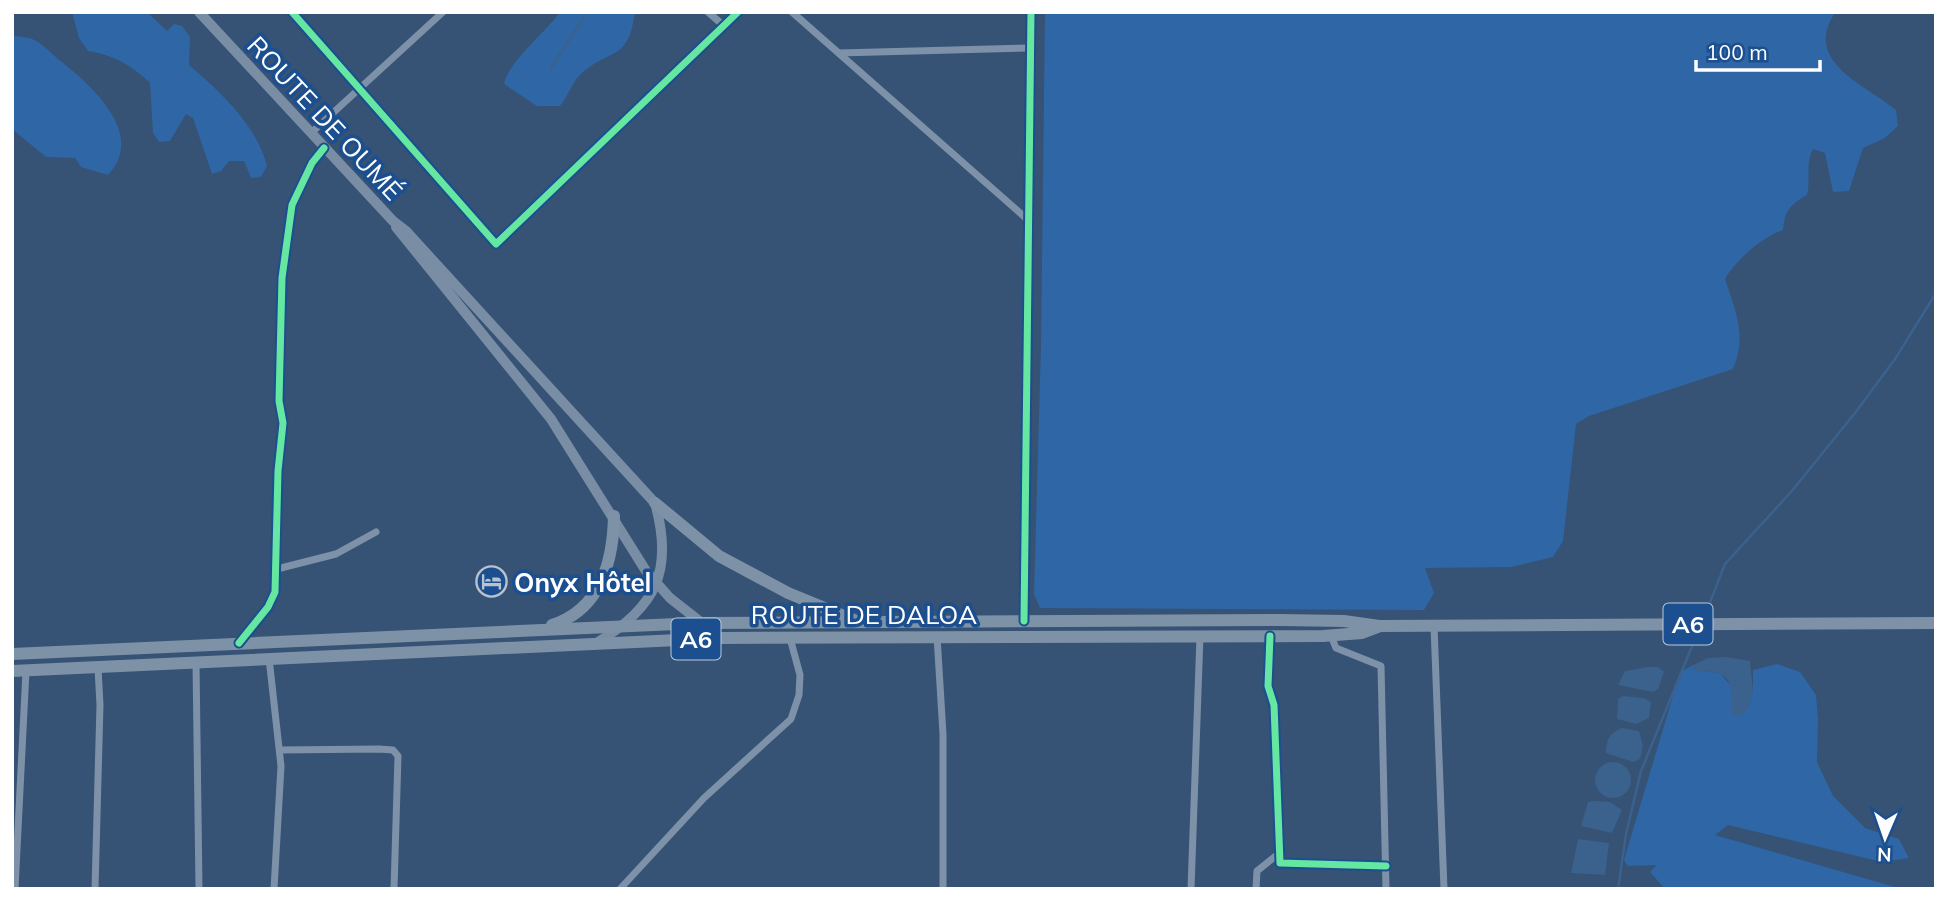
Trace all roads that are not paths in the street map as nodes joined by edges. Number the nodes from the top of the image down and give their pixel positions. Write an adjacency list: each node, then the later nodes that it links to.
1 (199, 12): 12 (main road, ROUTE DE OUMÉ)
2 (292, 12): 11 (street)
3 (443, 12): 11 (street)
4 (708, 12): 8 (street)
5 (738, 12): 8 (street)
6 (792, 12): 10 (street)
7 (1031, 12): 9 (street)
8 (724, 26): 11 (street)
9 (1030, 48): 10 (street); 14 (street)
10 (838, 53): 14 (street)
11 (359, 90): 12 (street)
12 (311, 133): 13 (main road, ROUTE DE OUMÉ)
13 (324, 148): 15 (main road, ROUTE DE OUMÉ); 19 (street)
14 (1028, 220): 21 (street)
15 (393, 221): 16 (main road); 17 (main road)
16 (655, 503): 20 (main road); 22 (highway)
17 (614, 516): 20 (main road); 28 (highway)
18 (376, 532): 19 (street)
19 (277, 569): 36 (street)
20 (656, 582): 23 (main road); 25 (main road)
21 (1024, 621): 22 (highway, A6); 26 (highway, A6)
22 (860, 622): 23 (highway, ROUTE DE DALOA / A6)
23 (699, 623): 25 (highway, ROUTE DE DALOA / A6); 33 (main road)
24 (1936, 623): 27 (highway, A6)
25 (625, 626): 28 (highway, ROUTE DE DALOA / A6); 35 (main road)
26 (1379, 626): 27 (highway, A6); 32 (highway, ROUTE DE DALOA / A6)
27 (1434, 626): 56 (street)
28 (539, 630): 36 (highway, ROUTE DE DALOA / A6)
29 (937, 636): 30 (highway, ROUTE DE DALOA / A6); 34 (highway, ROUTE DE DALOA / A6); 52 (street)
30 (1200, 636): 31 (highway, ROUTE DE DALOA / A6); 53 (street)
31 (1270, 636): 32 (highway, ROUTE DE DALOA / A6); 44 (street)
32 (1331, 636): 45 (street)
33 (721, 638): 34 (highway, ROUTE DE DALOA / A6); 35 (highway, ROUTE DE DALOA / A6)
34 (790, 638): 51 (street)
35 (598, 642): 38 (highway, ROUTE DE DALOA / A6)
36 (239, 643): 37 (highway, ROUTE DE DALOA / A6)
37 (12, 654)
38 (269, 658): 39 (highway, ROUTE DE DALOA / A6); 43 (street)
39 (196, 662): 40 (highway, ROUTE DE DALOA / A6); 48 (street)
40 (98, 668): 42 (highway, ROUTE DE DALOA / A6); 47 (street)
41 (12, 671): 42 (highway, ROUTE DE DALOA / A6)
42 (26, 671): 46 (street)
43 (280, 750): 49 (street); 50 (street)
44 (1277, 855): 45 (street); 54 (street)
45 (1386, 866): 55 (street)
46 (15, 889)
47 (95, 889)
48 (199, 889)
49 (274, 889)
50 (394, 889)
51 (620, 889)
52 (943, 889)
53 (1191, 889)
54 (1256, 889)
55 (1386, 889)
56 (1444, 889)

